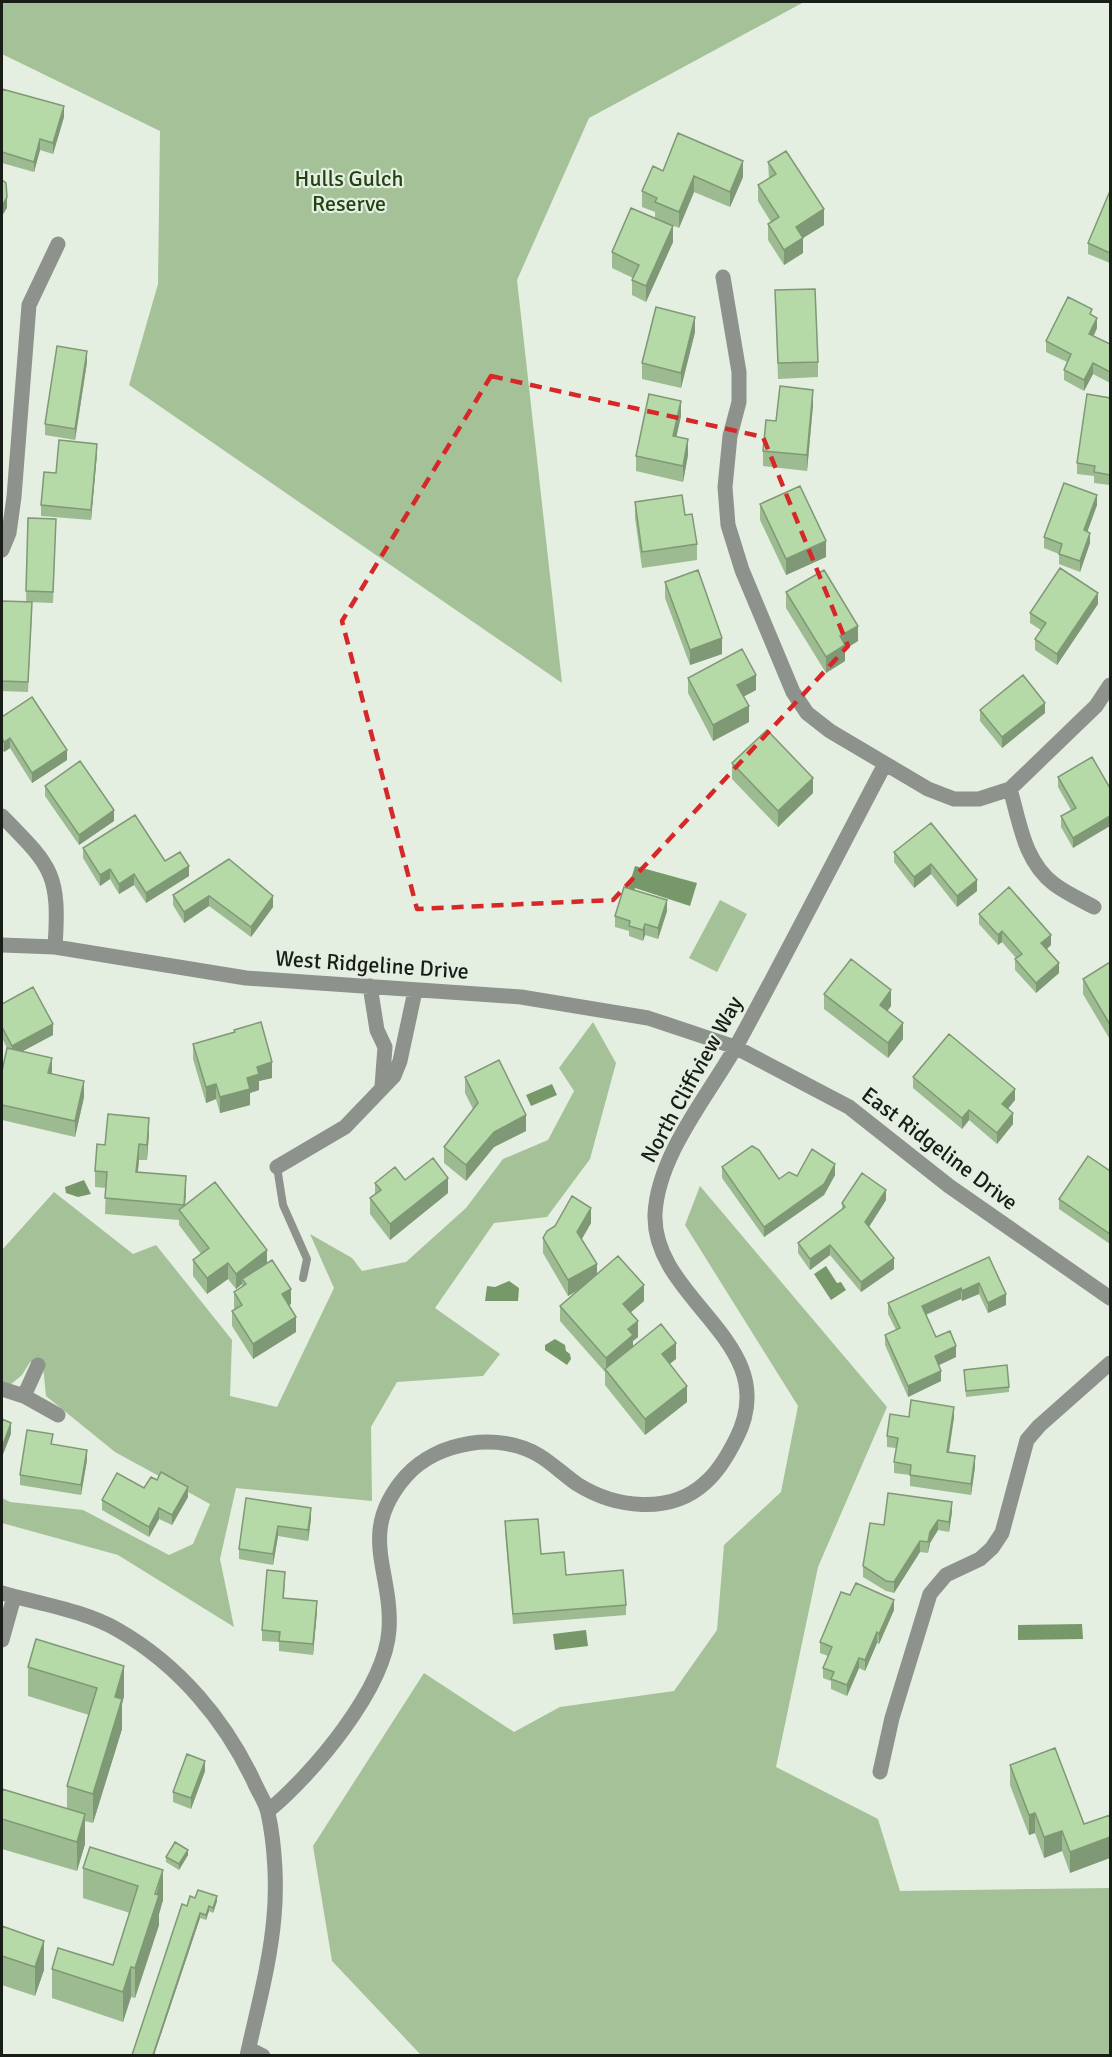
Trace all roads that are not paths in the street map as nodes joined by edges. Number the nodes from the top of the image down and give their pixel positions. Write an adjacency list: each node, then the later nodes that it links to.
1 (58, 244): 3 (street)
2 (723, 277): 5 (street)
3 (2, 550)
4 (1110, 685): 6 (street)
5 (885, 764): 6 (street); 15 (street, North Cliffview Way)
6 (1010, 789): 8 (street)
7 (2, 816): 10 (street)
8 (1094, 907)
9 (2, 945): 10 (street, West Ridgeline Drive)
10 (55, 947): 11 (street, West Ridgeline Drive)
11 (370, 986): 12 (street, West Ridgeline Drive); 13 (street)
12 (415, 991): 14 (street); 15 (street, West Ridgeline Drive)
13 (382, 1037): 14 (street); 16 (street)
14 (404, 1038): 16 (street)
15 (735, 1047): 19 (street, East Ridgeline Drive); 28 (street, North Cliffview Way)
16 (381, 1086): 17 (street)
17 (277, 1167): 18 (lane)
18 (303, 1278)
19 (1110, 1298)
20 (1110, 1363): 27 (street)
21 (38, 1365): 23 (street)
22 (2, 1389): 23 (street)
23 (24, 1396): 24 (street)
24 (58, 1415)
25 (8, 1595): 26 (street); 28 (street)
26 (2, 1640)
27 (880, 1772)
28 (268, 1811): 29 (street)
29 (248, 2052): 30 (street)
30 (263, 2055)

